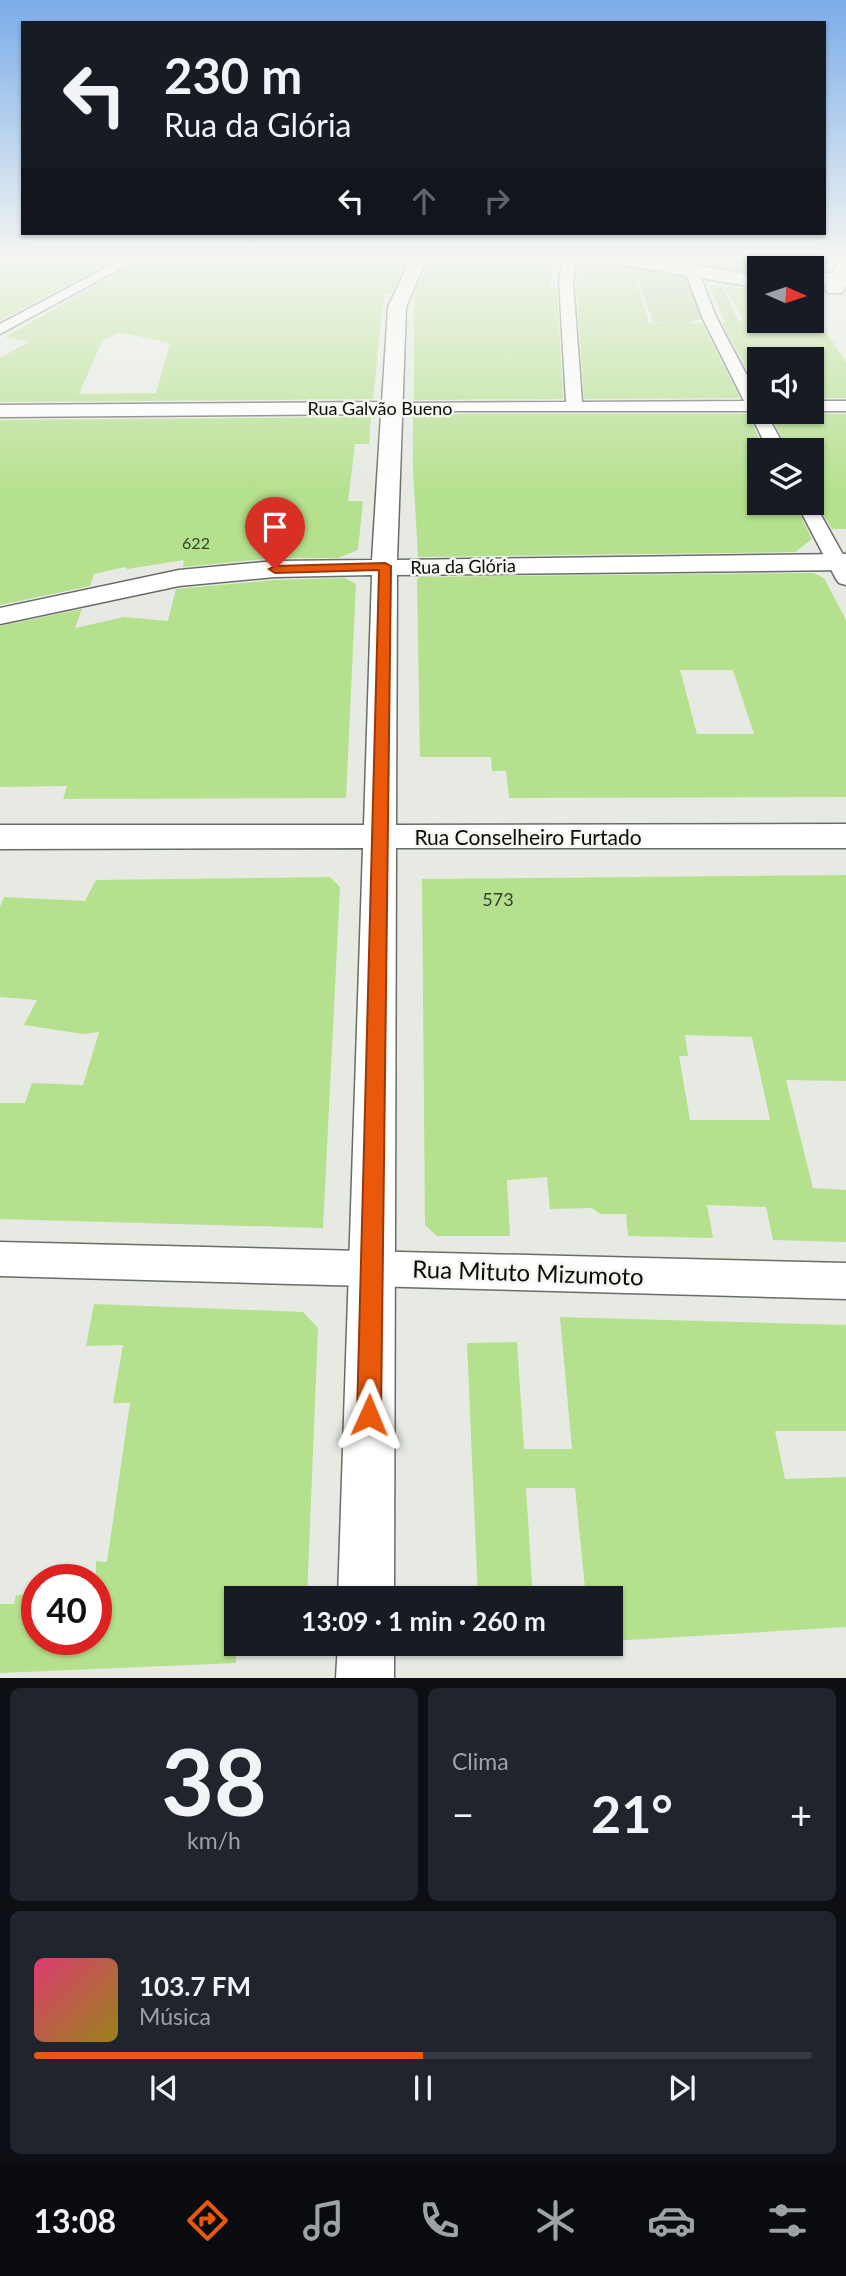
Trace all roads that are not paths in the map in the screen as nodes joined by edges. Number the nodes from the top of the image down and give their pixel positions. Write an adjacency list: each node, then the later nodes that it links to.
1 (396, 336): 9 (street)
2 (569, 336): 8 (street)
3 (719, 336): 4 (street)
4 (747, 387)
5 (747, 405): 8 (street, Rua Galvão Bueno)
6 (824, 406): 7 (street)
7 (846, 406)
8 (573, 407): 9 (street, Rua Galvão Bueno)
9 (393, 408): 10 (street, Rua Galvão Bueno); 12 (street)
10 (0, 411)
11 (813, 515): 13 (street)
12 (385, 566): 13 (street, Rua da Glória); 14 (street, Rua da Glória); 15 (street)
13 (843, 567)
14 (0, 616)
15 (379, 836): 16 (street, Rua Conselheiro Furtado); 17 (street, Rua Conselheiro Furtado); 19 (street)
16 (846, 836)
17 (0, 837)
18 (0, 1259): 19 (street, Rua Mituto Mizumoto)
19 (372, 1268): 20 (street, Rua Mituto Mizumoto); 21 (street)
20 (846, 1282)
21 (366, 1586)
22 (366, 1656): 23 (street)
23 (365, 1678)

